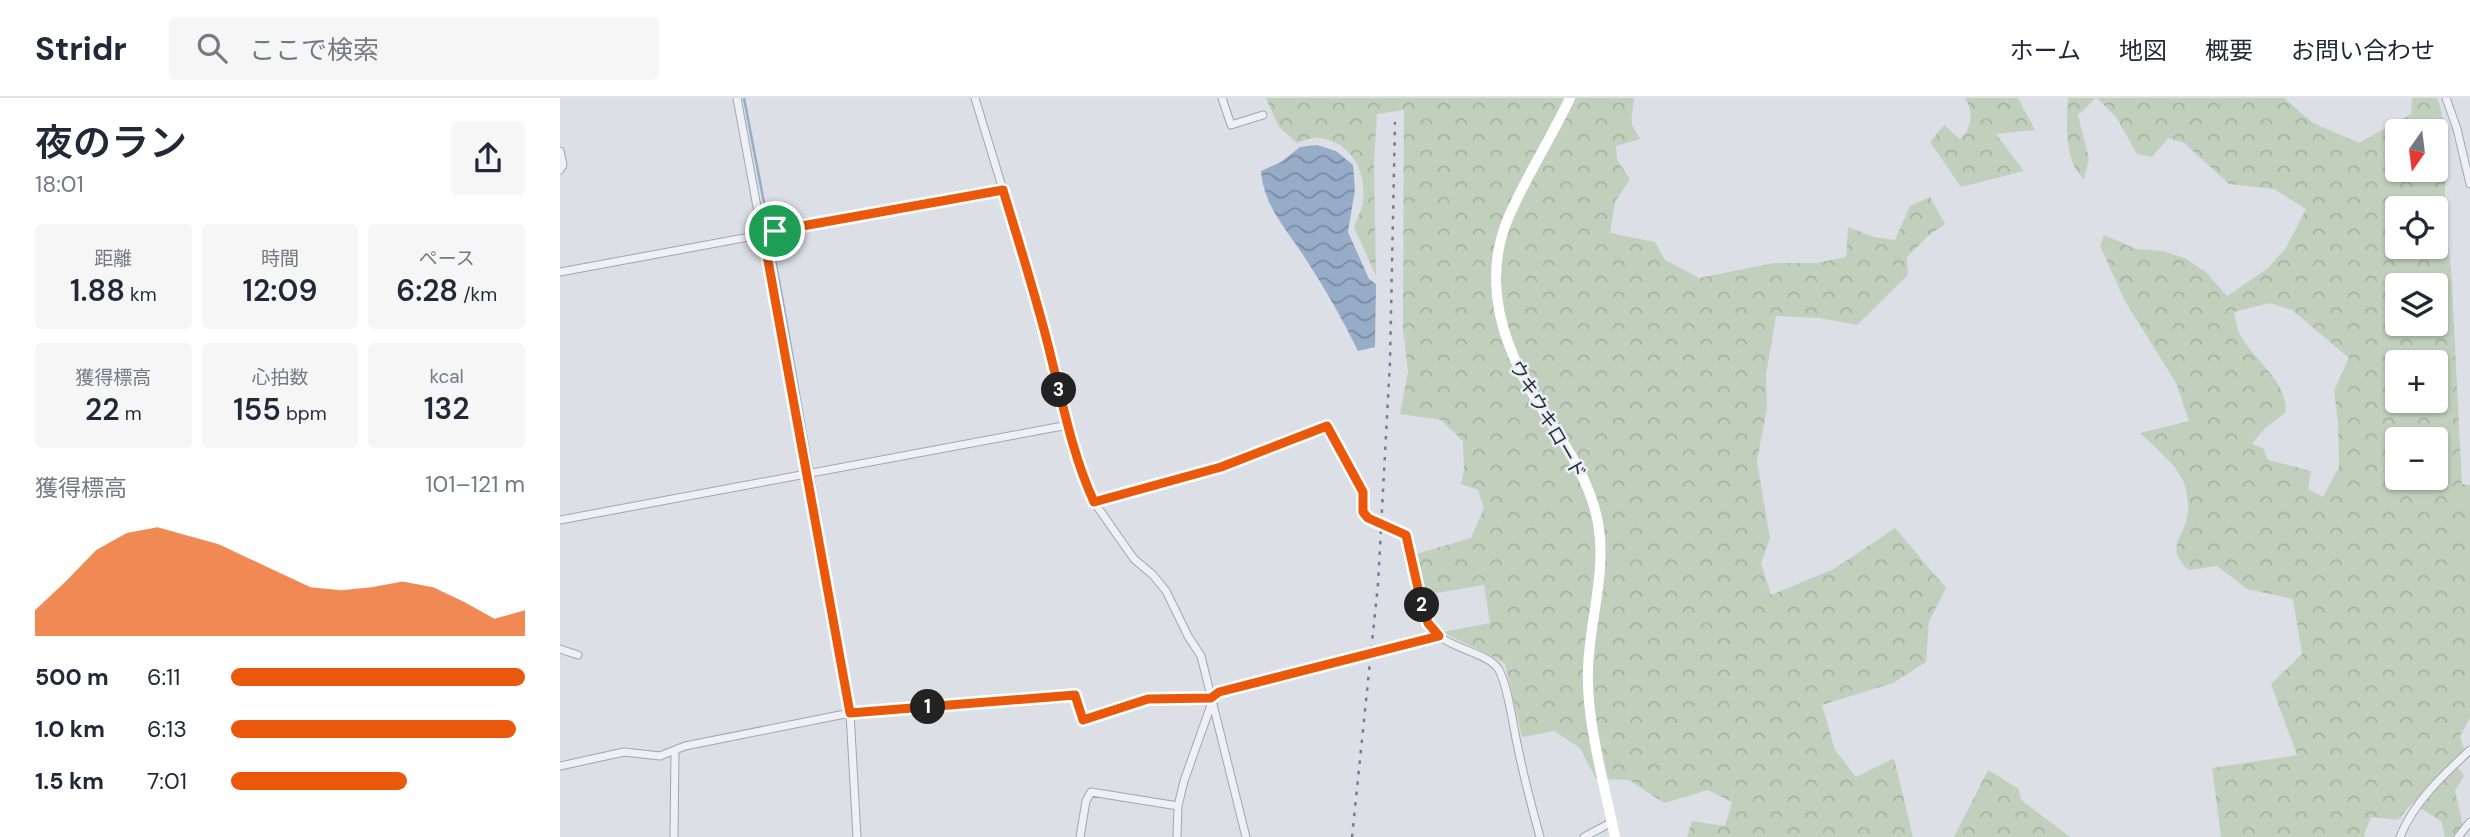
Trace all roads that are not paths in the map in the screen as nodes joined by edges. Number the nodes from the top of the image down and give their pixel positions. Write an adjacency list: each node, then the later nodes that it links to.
1 (737, 98): 11 (street)
2 (975, 98): 10 (street)
3 (1222, 98): 6 (street)
4 (1570, 98): 26 (street, ウキウキロード)
5 (2446, 98): 9 (street)
6 (1262, 115)
7 (560, 151): 8 (street)
8 (560, 170)
9 (2470, 184)
10 (1003, 190): 11 (street); 13 (street)
11 (764, 233): 12 (street); 14 (street)
12 (560, 272)
13 (1068, 425): 14 (street); 15 (street)
14 (807, 473): 16 (street); 21 (street)
15 (1094, 502): 17 (street); 20 (street)
16 (560, 520)
17 (1439, 636): 20 (street); 33 (street)
18 (560, 649): 19 (street)
19 (578, 655)
20 (1211, 701): 21 (street); 25 (street); 32 (street)
21 (850, 713): 23 (street); 29 (street)
22 (2470, 750): 36 (street)
23 (676, 751): 24 (street); 28 (street)
24 (560, 766)
25 (1178, 806): 30 (street); 31 (street)
26 (1612, 822): 34 (street); 35 (street, ウキウキロード)
27 (2470, 822): 37 (street)
28 (674, 837)
29 (857, 837)
30 (1080, 837)
31 (1177, 837)
32 (1246, 837)
33 (1540, 837)
34 (1584, 837)
35 (1615, 837)
36 (2400, 837)
37 (2458, 837)

